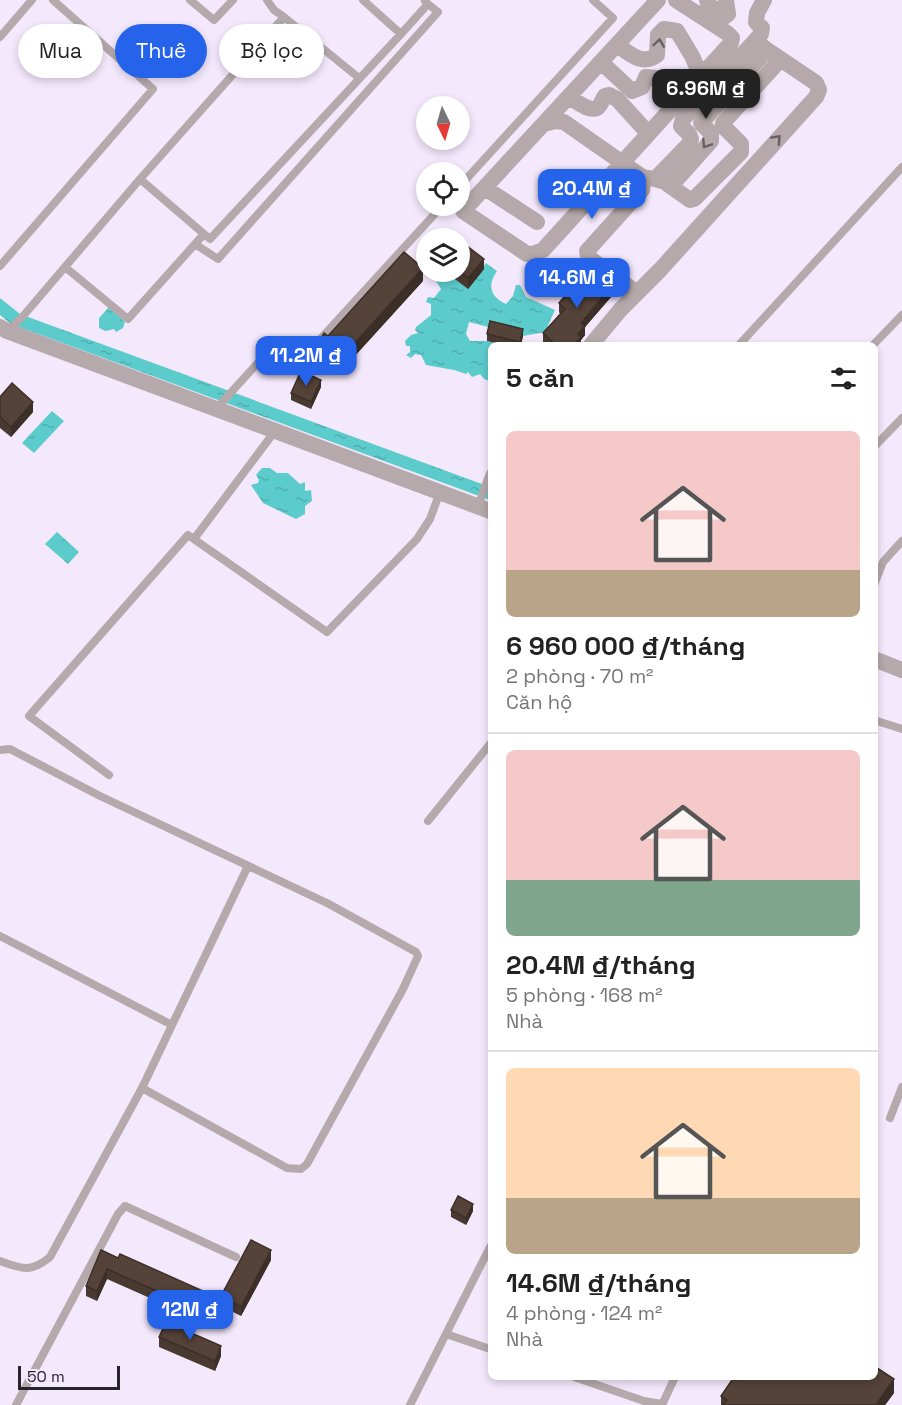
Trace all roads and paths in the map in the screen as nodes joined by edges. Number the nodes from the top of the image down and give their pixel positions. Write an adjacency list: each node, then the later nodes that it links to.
1 (32, 0): 16 (lane)
2 (53, 0): 37 (lane)
3 (190, 0): 4 (lane)
4 (233, 0)
5 (267, 0): 14 (lane)
6 (363, 0): 15 (lane)
7 (592, 0): 29 (lane)
8 (658, 0): 17 (street)
9 (676, 0): 20 (street)
10 (707, 0): 11 (street)
11 (726, 0)
12 (764, 0): 18 (street)
13 (426, 2): 15 (lane); 36 (lane)
14 (284, 17): 21 (lane); 30 (lane)
15 (401, 34): 21 (lane)
16 (0, 37)
17 (617, 45): 19 (street); 20 (street, one-way to 20)
18 (767, 50): 31 (street, one-way to 31); 31 (street); 39 (street, one-way to 18)
19 (601, 62): 22 (street); 23 (street)
20 (700, 76): 23 (street)
21 (360, 78): 35 (lane)
22 (566, 101): 24 (street); 25 (street); 26 (street)
23 (672, 107): 26 (street)
24 (564, 122): 25 (street); 27 (street)
25 (544, 124): 32 (street)
26 (648, 133): 27 (street)
27 (621, 161): 31 (street); 32 (street)
28 (902, 167): 43 (lane)
29 (470, 175)
30 (140, 179): 35 (lane); 38 (lane)
31 (655, 180): 39 (street)
32 (485, 188): 34 (street)
33 (433, 216): 45 (lane)
34 (537, 222)
35 (204, 234): 36 (lane)
36 (195, 244): 38 (lane)
37 (0, 266)
38 (65, 267): 41 (lane)
39 (637, 293): 42 (street)
40 (902, 315): 44 (lane)
41 (7, 328): 45 (street)
42 (594, 342)
43 (742, 342)
44 (876, 342)
45 (220, 406): 47 (street)
46 (902, 418): 48 (lane)
47 (275, 431): 50 (street); 52 (lane)
48 (878, 443)
49 (488, 478): 51 (lane)
50 (440, 492): 51 (street); 52 (lane)
51 (484, 505)
52 (195, 539): 61 (lane)
53 (902, 541): 54 (lane)
54 (878, 576)
55 (878, 661): 56 (street)
56 (902, 670)
57 (878, 721): 58 (lane)
58 (902, 729)
59 (488, 746): 62 (lane)
60 (0, 750): 63 (lane)
61 (110, 775)
62 (428, 821)
63 (248, 866): 65 (lane); 67 (lane)
64 (0, 936): 65 (lane)
65 (172, 1025): 67 (lane)
66 (902, 1087): 68 (lane)
67 (142, 1088): 71 (lane)
68 (890, 1118)
69 (488, 1253): 72 (lane)
70 (236, 1257): 76 (lane)
71 (0, 1262)
72 (446, 1334): 73 (lane); 77 (lane)
73 (488, 1348)
74 (583, 1380): 78 (lane)
75 (674, 1380): 78 (lane)
76 (16, 1405)
77 (410, 1405)
78 (662, 1405)

